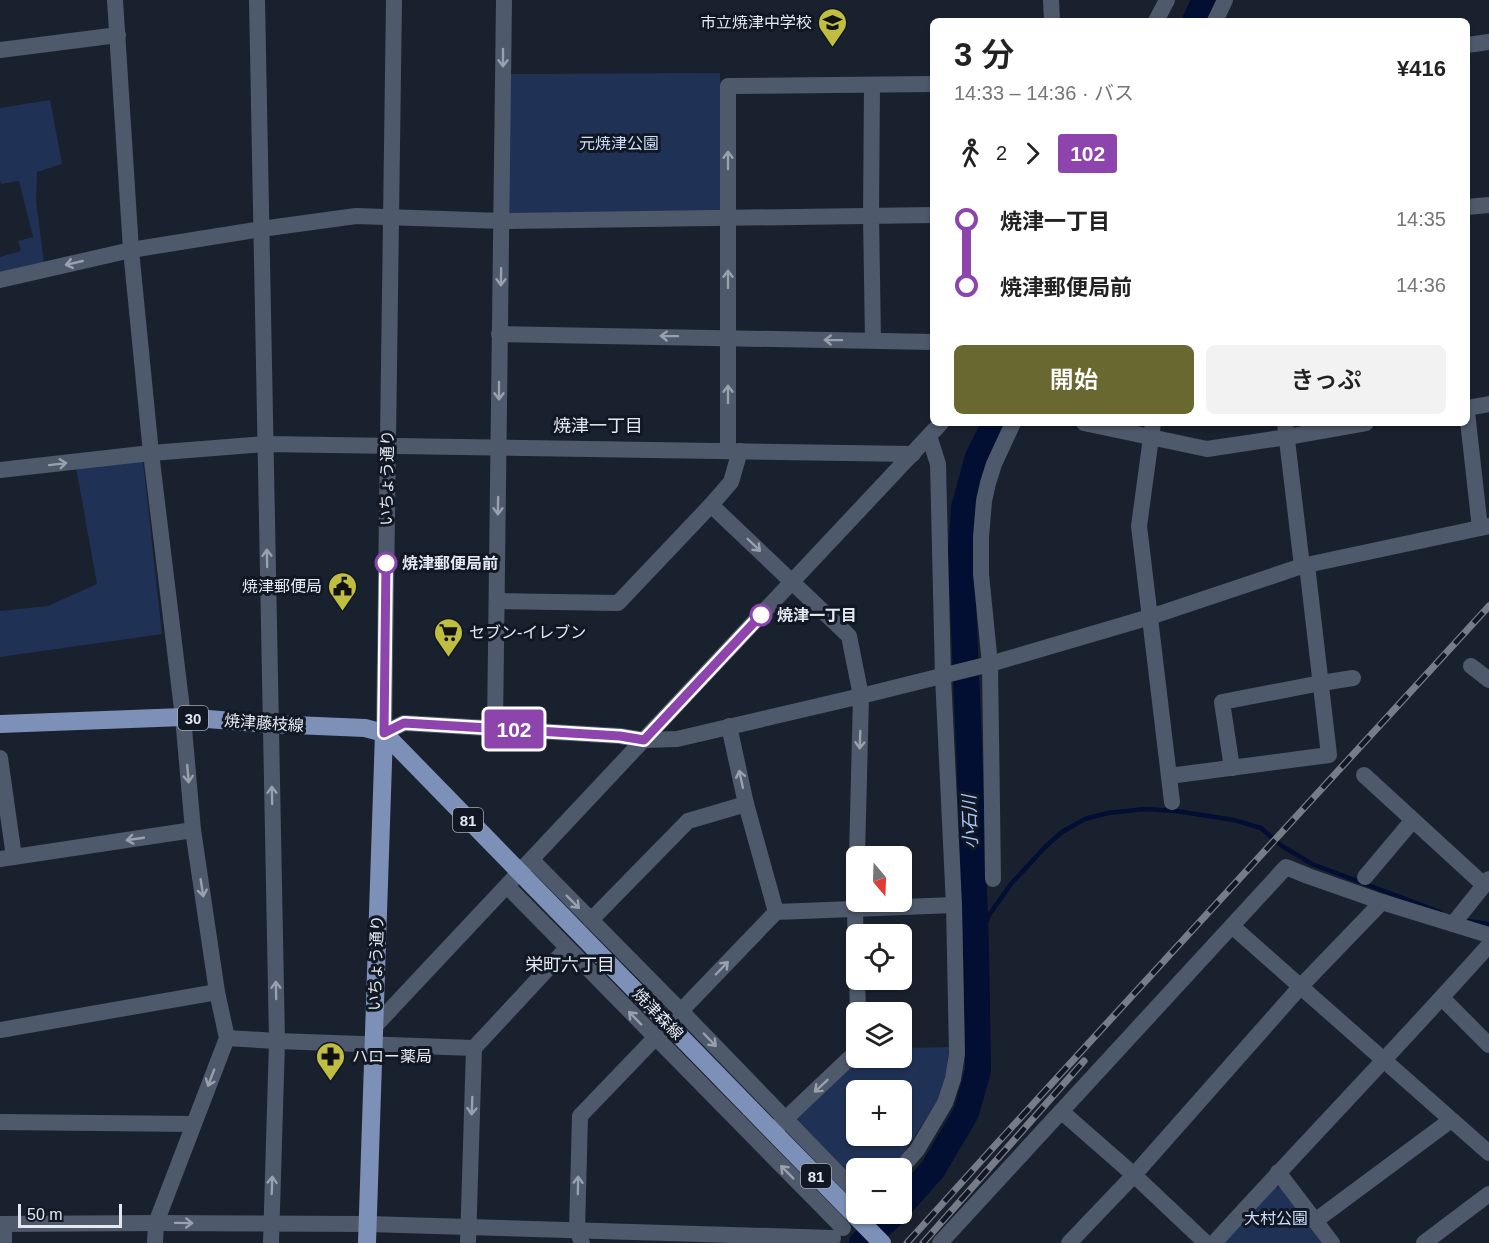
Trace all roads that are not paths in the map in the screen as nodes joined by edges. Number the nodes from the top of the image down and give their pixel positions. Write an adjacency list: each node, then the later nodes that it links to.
1 (115, 0): 11 (street)
2 (257, 0): 24 (street)
3 (394, 0): 21 (street, いちょう通り)
4 (504, 0): 23 (street, one-way to 23)
5 (1051, 0): 8 (street)
6 (1167, 0): 9 (street)
7 (1226, 0): 10 (street)
8 (1052, 18)
9 (1158, 18)
10 (1217, 18)
11 (118, 35): 14 (street); 25 (street)
12 (1489, 42): 13 (street)
13 (1470, 45)
14 (0, 50)
15 (930, 84): 16 (street)
16 (872, 85): 20 (street); 22 (street, one-way to 16)
17 (1489, 205): 18 (street)
18 (1470, 207)
19 (930, 215): 20 (street)
20 (871, 216): 22 (street); 29 (street)
21 (391, 217): 23 (street); 24 (street); 42 (street, いちょう通り)
22 (728, 219): 23 (street); 28 (street, one-way to 22)
23 (502, 221): 27 (street, one-way to 27)
24 (261, 229): 25 (street); 41 (street)
25 (131, 250): 26 (street, one-way to 26); 45 (street)
26 (0, 280)
27 (499, 334): 28 (street, one-way to 27); 43 (street, one-way to 43)
28 (727, 337): 29 (street, one-way to 28); 44 (street, one-way to 28)
29 (873, 340): 30 (street)
30 (930, 342)
31 (1489, 404): 32 (street)
32 (1470, 409)
33 (938, 426): 40 (street)
34 (1013, 426): 54 (street)
35 (1113, 426): 38 (street)
36 (1331, 426): 39 (street)
37 (1469, 426): 49 (street)
38 (1152, 430): 39 (street); 53 (street)
39 (1286, 430): 50 (street)
40 (929, 436): 46 (street); 56 (street)
41 (265, 444): 42 (street); 45 (street); 63 (street, one-way to 41)
42 (388, 446): 43 (street); 66 (street, いちょう通り)
43 (499, 447): 44 (street); 52 (street, one-way to 52)
44 (734, 451): 46 (street); 48 (street)
45 (151, 453): 47 (street, one-way to 45); 61 (street)
46 (913, 454): 51 (street)
47 (0, 470)
48 (711, 505): 51 (street, one-way to 51); 52 (street)
49 (1485, 527): 50 (street)
50 (1304, 565): 53 (street); 59 (street)
51 (792, 582): 60 (street); 67 (street)
52 (497, 601): 65 (street)
53 (1150, 617): 54 (street); 71 (street)
54 (986, 664): 56 (street); 80 (street)
55 (1471, 666): 58 (street)
56 (945, 675): 60 (street); 84 (street)
57 (1353, 678): 59 (street)
58 (1489, 680)
59 (1321, 683): 69 (street); 69 (street)
60 (861, 696): 64 (street); 76 (street, one-way to 76)
61 (183, 717): 62 (main road, 焼津藤枝線 / 30); 63 (main road, 焼津藤枝線 / 30); 75 (street, one-way to 75)
62 (0, 724)
63 (270, 724): 66 (main road, 焼津藤枝線 / 30); 103 (street, one-way to 63)
64 (729, 726): 67 (street); 73 (street, one-way to 64)
65 (495, 728): 66 (street); 67 (street)
66 (384, 733): 78 (main road, 焼津森線 / 81); 99 (main road, いちょう通り)
67 (644, 740): 78 (street)
68 (0, 758): 77 (street)
69 (1232, 768): 71 (street)
70 (1364, 775): 74 (street)
71 (1169, 776): 72 (street)
72 (1172, 802)
73 (746, 804): 87 (street); 88 (street)
74 (1413, 820): 79 (street); 81 (street)
75 (193, 830): 77 (street, one-way to 77); 95 (street, one-way to 95)
76 (856, 846)
77 (7, 858)
78 (526, 866): 82 (street); 88 (street, one-way to 88); 132 (main road, 焼津森線 / 81, bridge)
79 (1365, 877)
80 (993, 879)
81 (1487, 882): 89 (street)
82 (507, 886): 93 (street); 99 (street)
83 (1382, 902): 89 (street); 90 (street); 94 (street)
84 (954, 905): 85 (street); 114 (street)
85 (912, 907)
86 (846, 909): 87 (street)
87 (776, 912): 97 (street, one-way to 87)
88 (591, 920): 97 (street)
89 (1453, 924): 91 (street)
90 (1232, 926): 94 (street); 107 (street)
91 (1489, 935)
92 (1489, 945): 96 (street)
93 (567, 948): 101 (street, one-way to 93); 104 (street)
94 (1301, 986): 105 (street); 116 (street)
95 (217, 992): 98 (street); 100 (street)
96 (1442, 998): 102 (street); 105 (street)
97 (681, 1011): 101 (street); 108 (street, one-way to 108)
98 (0, 1030)
99 (374, 1036): 103 (street); 104 (street); 123 (main road, いちょう通り)
100 (227, 1038): 103 (street); 111 (street, one-way to 111)
101 (655, 1038): 112 (street); 127 (street, one-way to 101)
102 (1487, 1040)
103 (277, 1041): 122 (street, one-way to 103)
104 (474, 1048): 125 (street, one-way to 125)
105 (1384, 1060): 109 (street); 115 (street)
106 (846, 1061): 108 (street, one-way to 108)
107 (1062, 1112): 116 (street); 133 (street)
108 (785, 1119): 112 (street); 117 (street)
109 (1451, 1120): 113 (street); 119 (street)
110 (0, 1122): 111 (street)
111 (193, 1124): 120 (street)
112 (760, 1145): 126 (street, one-way to 112)
113 (1489, 1154)
114 (910, 1158)
115 (1278, 1172): 119 (street); 136 (street)
116 (1134, 1175): 134 (street); 135 (street)
117 (846, 1182)
118 (1489, 1194): 138 (street)
119 (1315, 1221): 137 (street)
120 (156, 1223): 121 (street); 122 (street, one-way to 122); 129 (street)
121 (2, 1224): 128 (street)
122 (271, 1224): 123 (street); 130 (street)
123 (368, 1224): 125 (street); 131 (main road, いちょう通り)
124 (848, 1224): 126 (street)
125 (468, 1235): 127 (street)
126 (835, 1236): 127 (street)
127 (579, 1237)
128 (4, 1243)
129 (155, 1243)
130 (271, 1243)
131 (367, 1243)
132 (882, 1243)
133 (940, 1243)
134 (1069, 1243)
135 (1206, 1243)
136 (1214, 1243)
137 (1332, 1243)
138 (1424, 1243)

